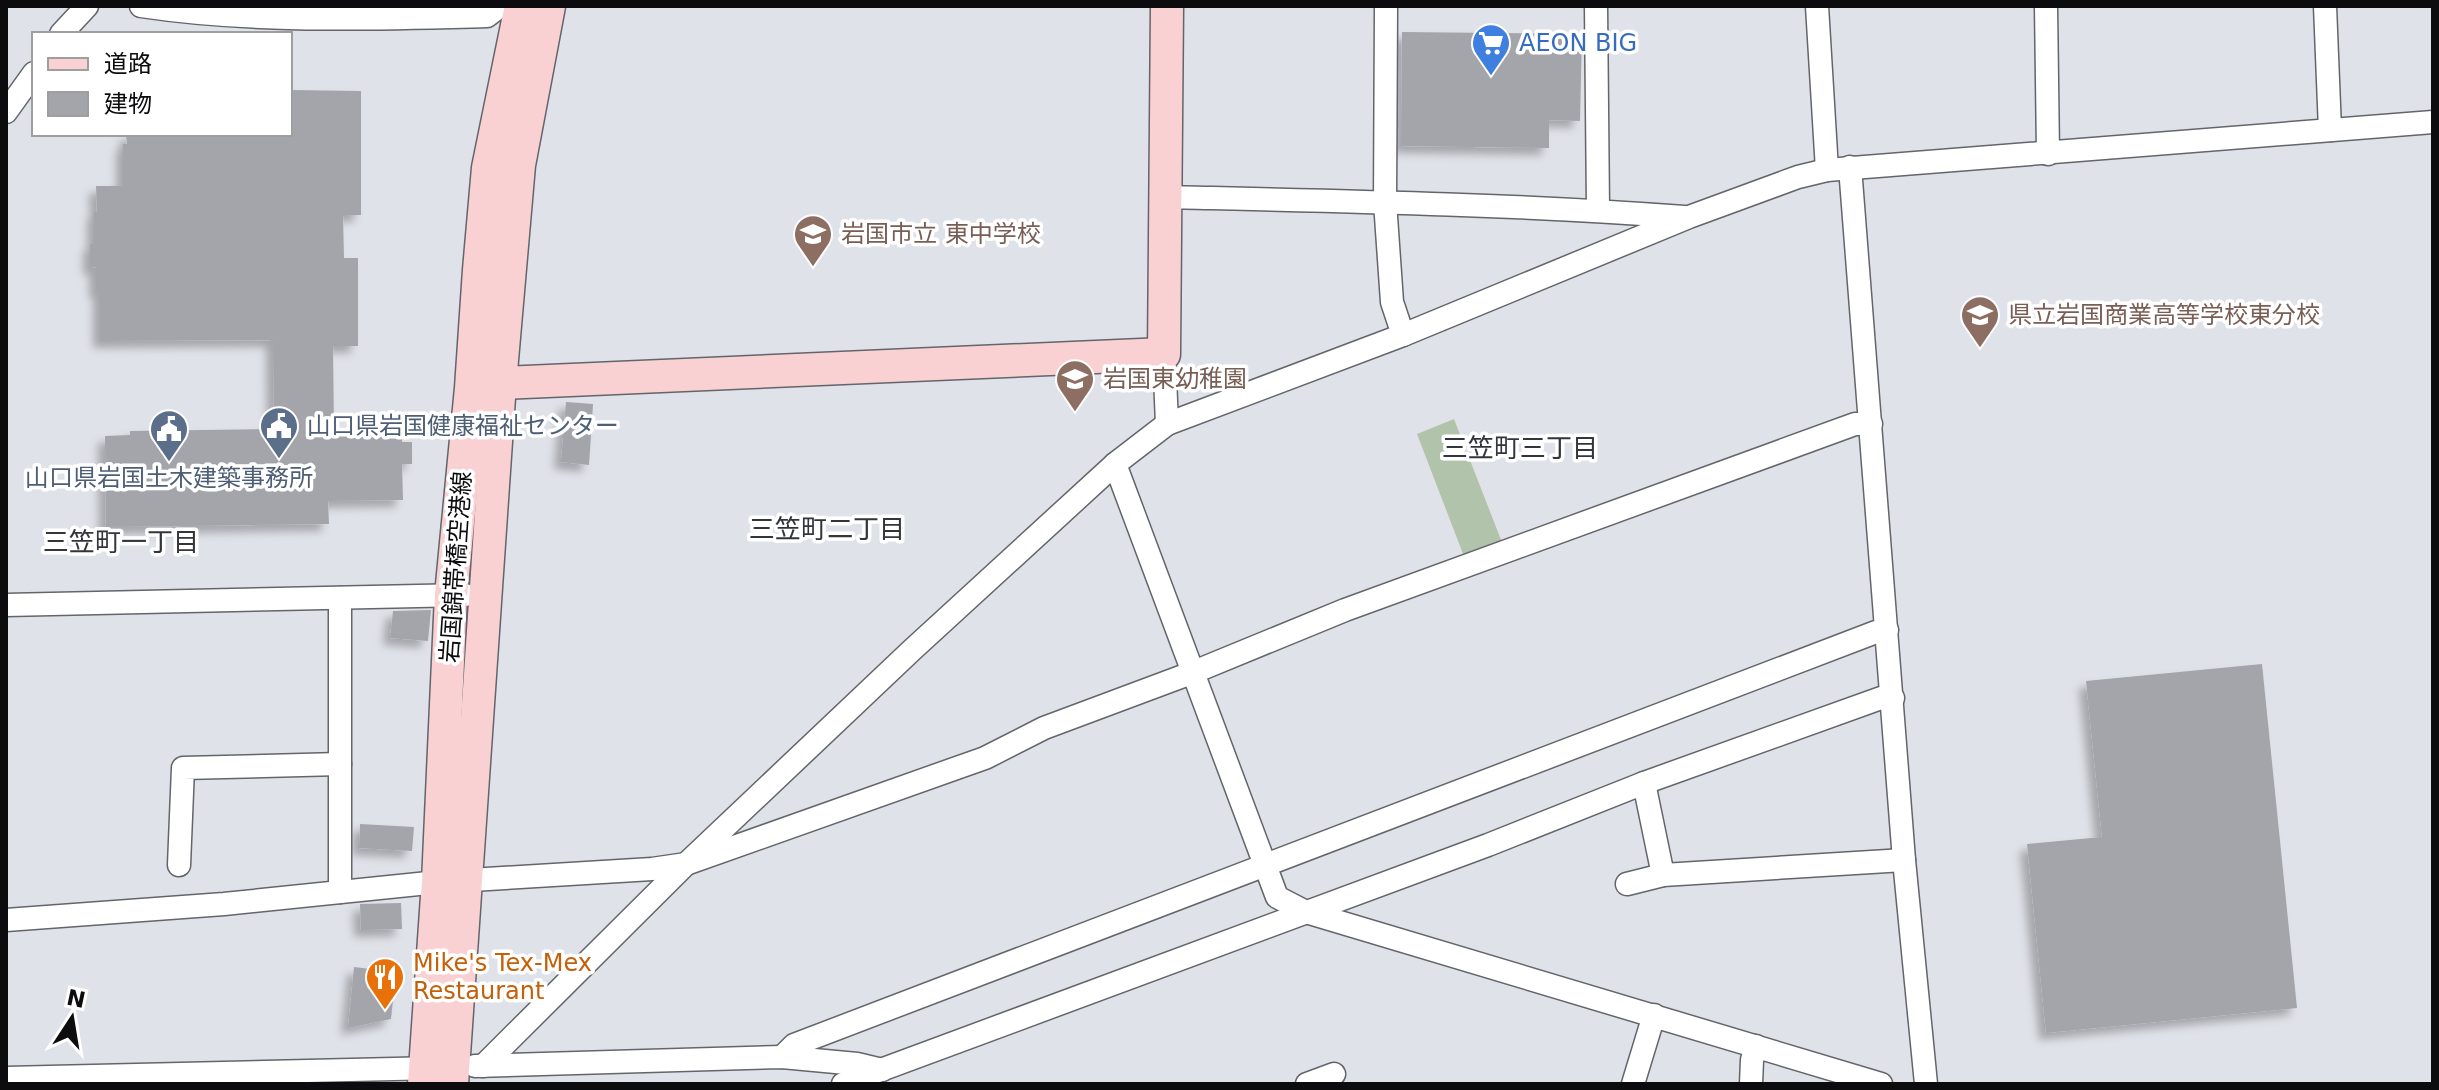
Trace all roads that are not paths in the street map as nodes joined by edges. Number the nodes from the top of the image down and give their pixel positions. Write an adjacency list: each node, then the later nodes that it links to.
1 (87, 6): 12 (street)
2 (146, 6): 3 (street)
3 (500, 6)
4 (521, 6): 26 (main road, 岩国錦帯橋空港線)
5 (549, 6): 26 (main road, 岩国錦帯橋空港線)
6 (1167, 6): 20 (main road)
7 (1386, 6): 21 (street)
8 (1596, 6): 22 (street)
9 (1817, 6): 19 (street)
10 (2046, 6): 17 (street)
11 (2325, 6): 16 (street)
12 (63, 32)
13 (32, 76): 14 (street)
14 (6, 112)
15 (2433, 122): 16 (street)
16 (2330, 130): 17 (street)
17 (2048, 154): 18 (street)
18 (1850, 167): 19 (street); 28 (street)
19 (1827, 170): 23 (street)
20 (1165, 197): 21 (street); 25 (main road)
21 (1385, 202): 22 (street); 24 (street)
22 (1598, 210): 23 (street)
23 (1689, 217): 24 (street)
24 (1403, 335): 27 (street)
25 (1164, 354): 26 (main road); 27 (street)
26 (486, 386): 30 (main road, 岩国錦帯橋空港線); 31 (main road, 岩国錦帯橋空港線)
27 (1167, 424): 29 (street)
28 (1871, 424): 34 (street); 35 (street)
29 (1115, 464): 35 (street); 40 (street)
30 (451, 595): 31 (street); 32 (street); 44 (main road, 岩国錦帯橋空港線)
31 (487, 595): 44 (main road, 岩国錦帯橋空港線)
32 (340, 598): 33 (street); 37 (street)
33 (6, 605)
34 (1887, 630): 36 (street); 42 (street)
35 (1194, 672): 40 (street); 42 (street)
36 (1893, 698): 38 (street); 39 (street)
37 (340, 764): 41 (street); 46 (street)
38 (1644, 783): 43 (street); 47 (street)
39 (1904, 860): 43 (street); 61 (street)
40 (686, 864): 44 (street); 54 (street)
41 (179, 865)
42 (1265, 866): 47 (street); 51 (street)
43 (1663, 875): 45 (street)
44 (452, 882): 46 (street); 54 (main road, 岩国錦帯橋空港線)
45 (1627, 884)
46 (340, 892): 48 (street)
47 (1306, 912): 49 (street); 52 (street)
48 (6, 920)
49 (1654, 1015): 50 (street); 58 (street)
50 (1756, 1046): 59 (street); 60 (street)
51 (782, 1057): 52 (street); 54 (street)
52 (882, 1070): 56 (street)
53 (1334, 1074): 57 (street)
54 (444, 1077): 55 (street)
55 (6, 1078)
56 (843, 1084)
57 (1307, 1084)
58 (1633, 1084)
59 (1751, 1084)
60 (1881, 1084)
61 (1926, 1084)

